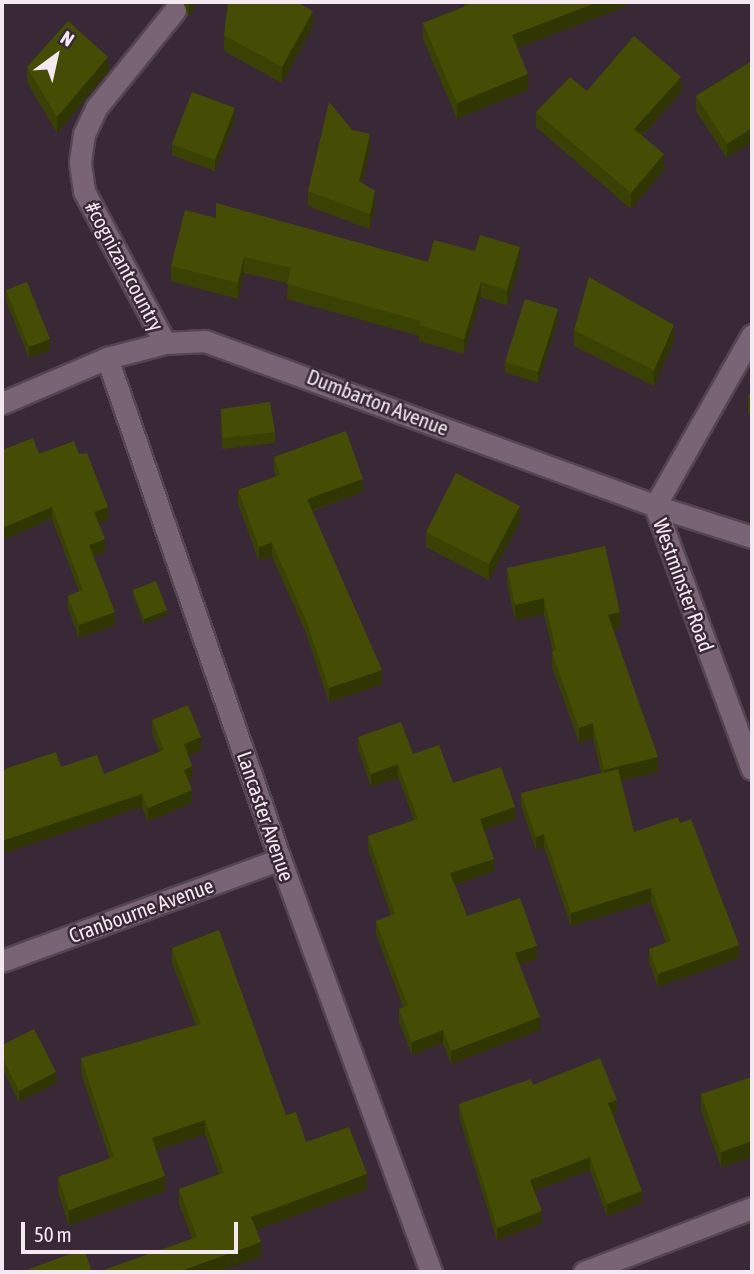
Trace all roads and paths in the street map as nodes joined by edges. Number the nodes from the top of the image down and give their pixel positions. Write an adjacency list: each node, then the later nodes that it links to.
1 (175, 10): 3 (street, #cognizantcountry)
2 (752, 335): 6 (street, Westminster Road)
3 (165, 343): 4 (street, Dumbarton Avenue); 6 (street, Dumbarton Avenue)
4 (107, 358): 5 (street, Dumbarton Avenue); 9 (street, Lancaster Avenue)
5 (2, 403)
6 (655, 506): 7 (street, Dumbarton Avenue); 8 (street, Westminster Road)
7 (752, 537)
8 (752, 769)
9 (280, 859): 10 (street, Cranbourne Avenue); 12 (street, Lancaster Avenue)
10 (2, 961)
11 (752, 1208): 13 (street)
12 (431, 1272)
13 (584, 1272)

